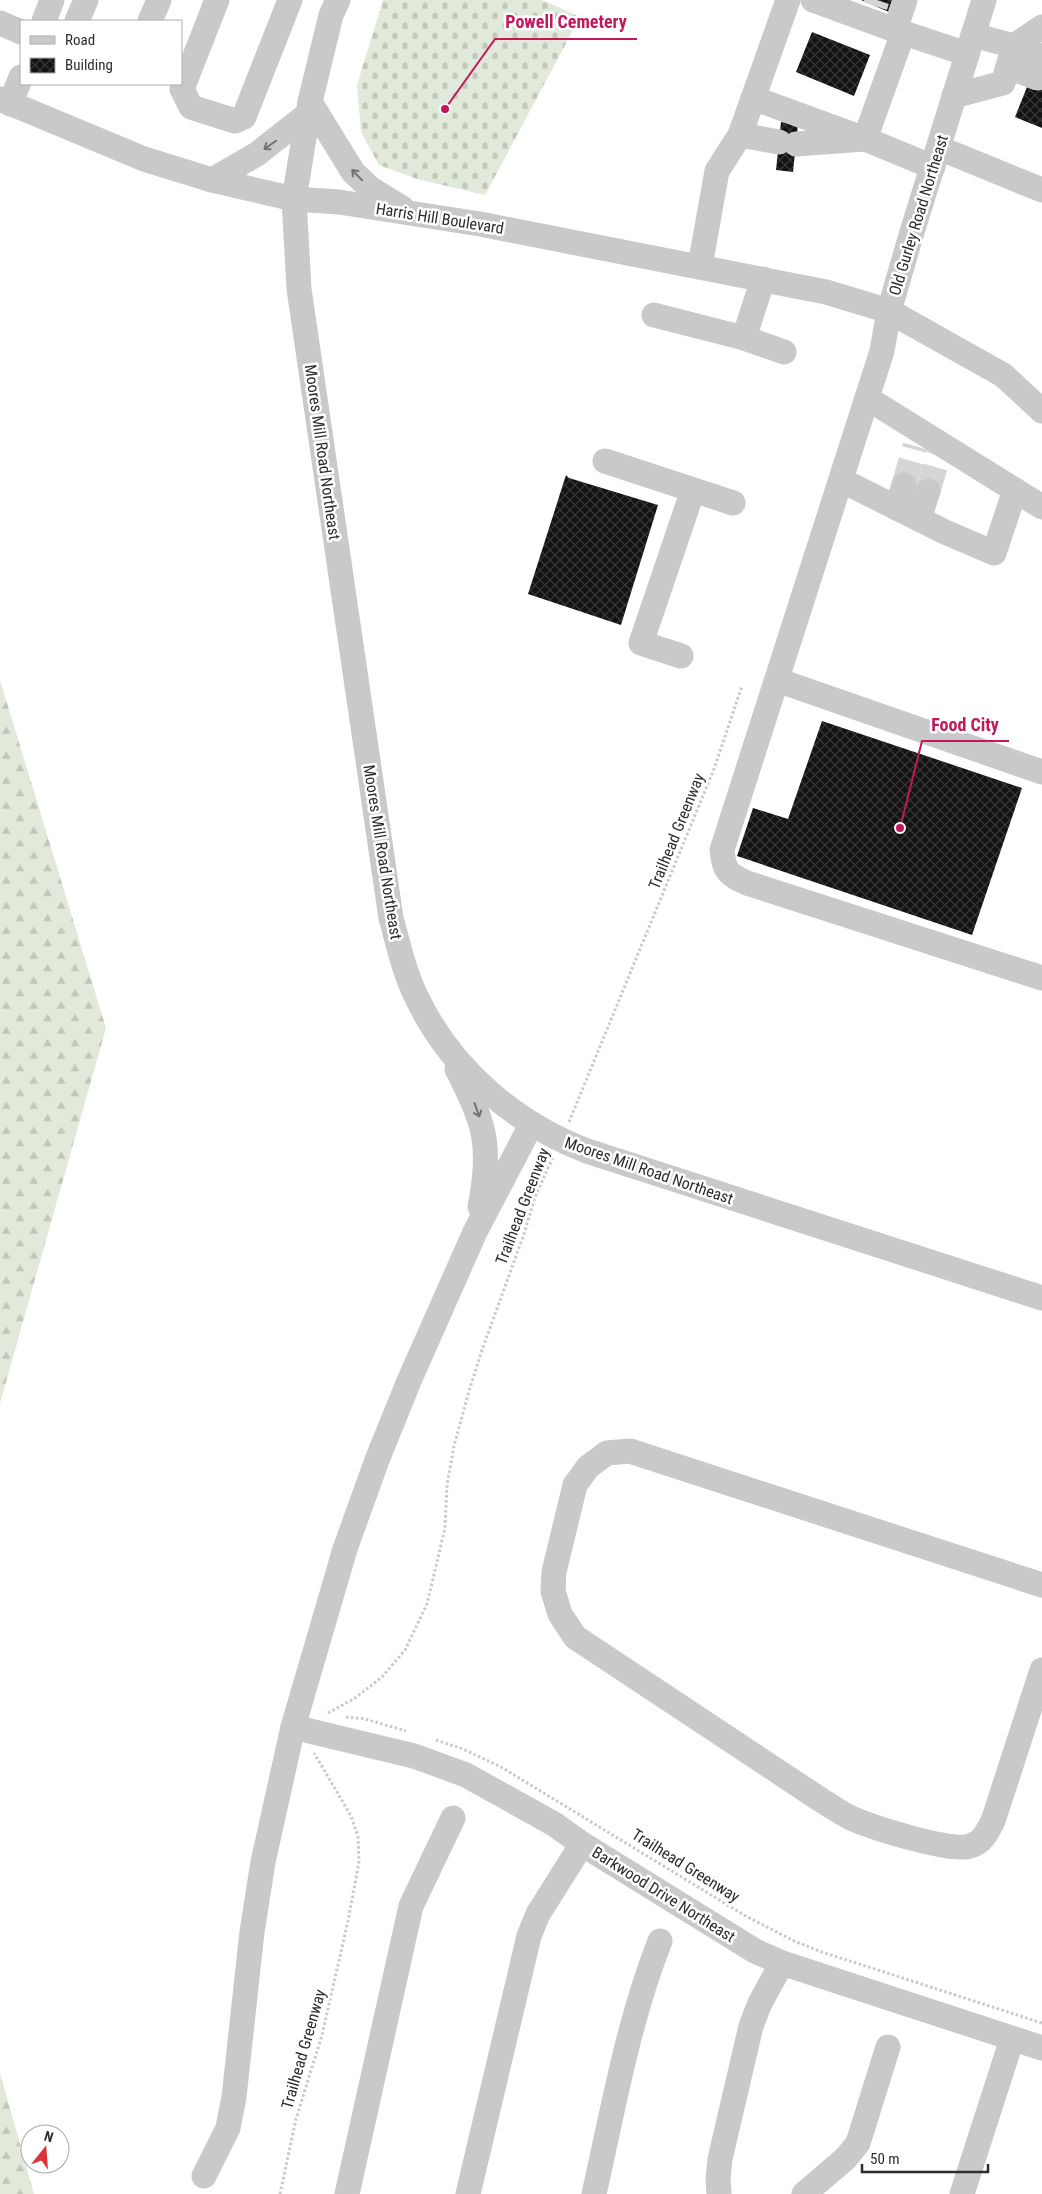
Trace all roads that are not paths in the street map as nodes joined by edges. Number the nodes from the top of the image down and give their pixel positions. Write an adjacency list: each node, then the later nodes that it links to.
1 (52, 0): 12 (street)
2 (86, 0): 13 (street)
3 (159, 0): 14 (street)
4 (217, 0): 22 (street)
5 (290, 0): 24 (street)
6 (338, 0): 28 (street, Moores Mill Road Northeast)
7 (788, 0): 26 (street)
8 (905, 0): 18 (street)
9 (984, 0): 19 (street, Old Gurley Road Northeast)
10 (817, 1): 11 (street)
11 (845, 6): 18 (street)
12 (44, 20)
13 (77, 20)
14 (150, 20)
15 (0, 23): 17 (street)
16 (1042, 27): 20 (street)
17 (20, 32)
18 (899, 32): 19 (street); 30 (street)
19 (970, 45): 20 (street); 25 (street, Old Gurley Road Northeast)
20 (1011, 56): 21 (street); 25 (street)
21 (1040, 68)
22 (182, 71)
23 (20, 78): 27 (street)
24 (174, 87)
25 (954, 96): 31 (street, Old Gurley Road Northeast)
26 (753, 98): 29 (street); 30 (street)
27 (5, 102): 32 (street, Harris Hill Boulevard)
28 (309, 108): 32 (street, one-way to 32); 34 (street, Moores Mill Road Northeast); 35 (street, one-way to 28)
29 (740, 135): 30 (street); 36 (street)
30 (865, 139): 31 (street)
31 (936, 157): 33 (street); 38 (street, Old Gurley Road Northeast)
32 (212, 180): 34 (street, Harris Hill Boulevard)
33 (1042, 190)
34 (294, 199): 35 (street, Harris Hill Boulevard); 56 (street, Moores Mill Road Northeast)
35 (411, 213): 36 (street, Harris Hill Boulevard)
36 (700, 266): 37 (street, Harris Hill Boulevard)
37 (764, 279): 38 (street, Harris Hill Boulevard); 40 (street)
38 (889, 311): 42 (street); 43 (street, Old Gurley Road Northeast)
39 (654, 315): 40 (street)
40 (744, 338): 41 (street)
41 (784, 352)
42 (867, 398): 45 (street); 47 (street)
43 (1042, 411)
44 (605, 461): 46 (street)
45 (840, 480): 51 (street); 53 (street)
46 (693, 490): 49 (street); 52 (street)
47 (1015, 490): 50 (street); 51 (street)
48 (928, 491): 51 (street)
49 (733, 503)
50 (1042, 507)
51 (919, 519)
52 (681, 656)
53 (777, 680): 54 (street); 55 (street)
54 (1042, 772)
55 (1042, 978)
56 (448, 1051): 57 (street, Moores Mill Road Northeast); 58 (street, one-way to 58)
57 (532, 1125): 58 (street); 59 (street, Moores Mill Road Northeast)
58 (475, 1232): 62 (street)
59 (1042, 1298)
60 (1042, 1585): 61 (street)
61 (1042, 1670)
62 (293, 1727): 64 (street, Barkwood Drive Northeast); 70 (street)
63 (453, 1818): 71 (street)
64 (582, 1844): 66 (street, Barkwood Drive Northeast); 72 (street)
65 (660, 1941): 73 (street)
66 (782, 1963): 67 (street, Barkwood Drive Northeast); 74 (street)
67 (1012, 2039): 69 (street, Barkwood Drive Northeast); 76 (street)
68 (888, 2047): 75 (street)
69 (1042, 2048)
70 (204, 2176)
71 (348, 2194)
72 (468, 2194)
73 (594, 2194)
74 (719, 2194)
75 (804, 2194)
76 (962, 2194)

